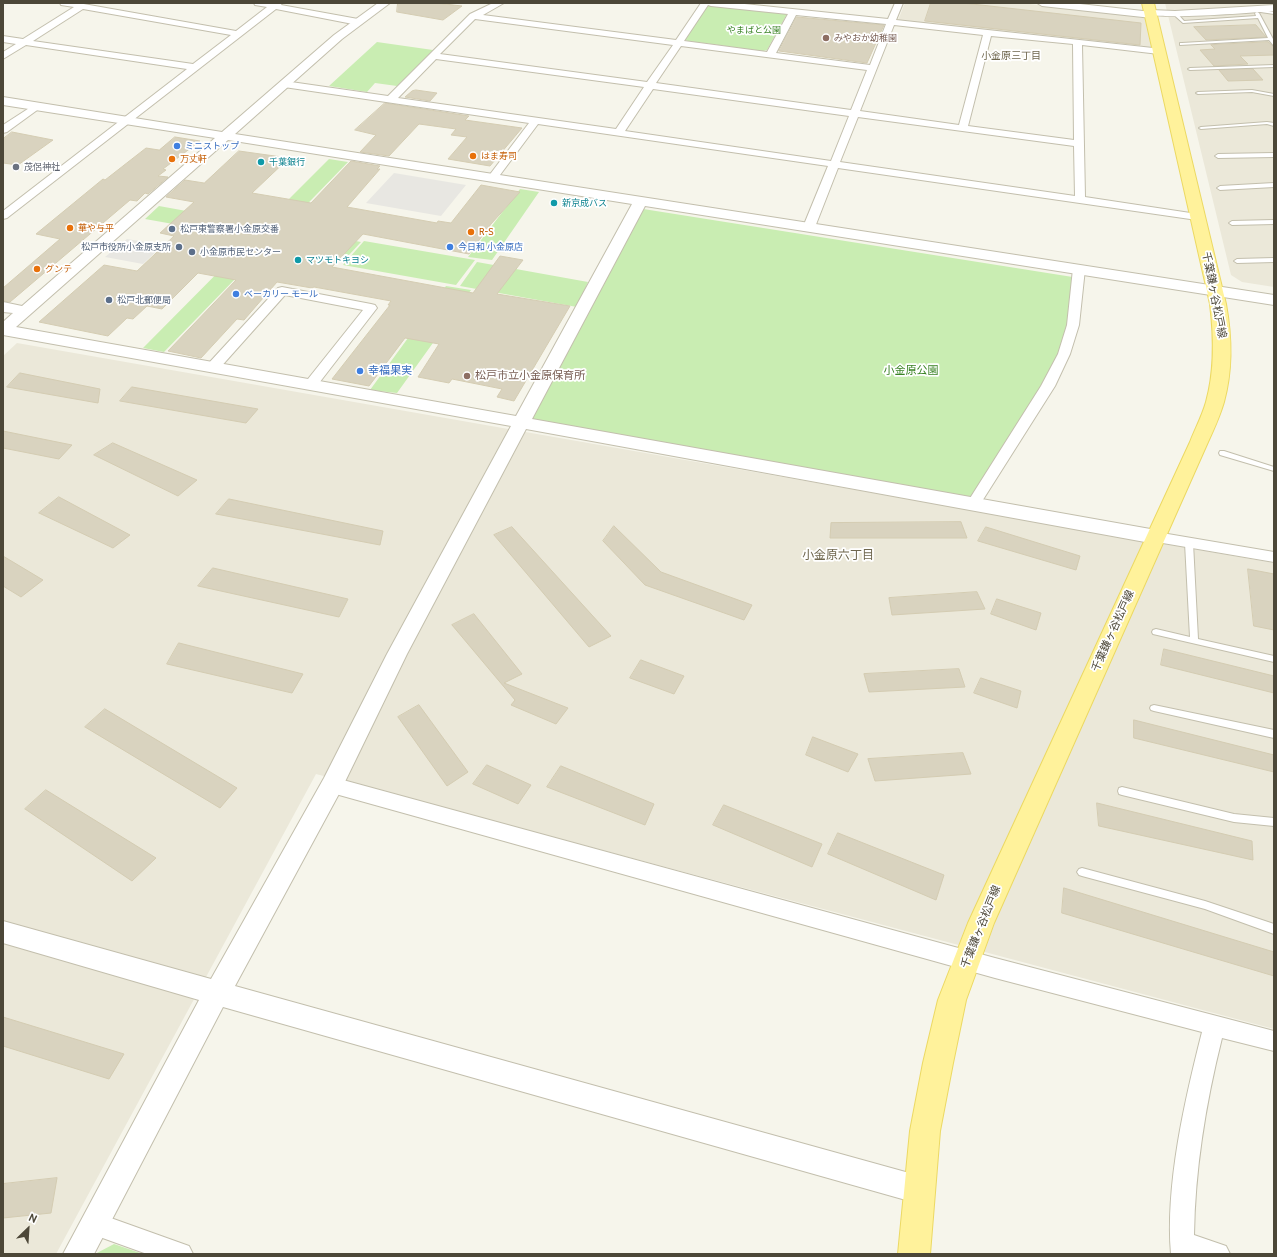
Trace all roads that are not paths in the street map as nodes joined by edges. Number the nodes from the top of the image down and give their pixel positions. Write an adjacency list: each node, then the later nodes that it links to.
1 (64, 3): 10 (street)
2 (258, 3): 9 (street)
3 (385, 3): 17 (street)
4 (500, 3): 16 (street)
5 (705, 3): 27 (street)
6 (710, 3): 13 (street)
7 (899, 3): 18 (street)
8 (1042, 3): 12 (street)
9 (276, 5): 17 (street); 22 (street)
10 (83, 6): 22 (street); 25 (street)
11 (1274, 8): 15 (street)
12 (1150, 10): 15 (street); 30 (main road, 千葉鎌ヶ谷松戸線)
13 (793, 12): 18 (street); 31 (street)
14 (1274, 13): 15 (lane)
15 (1258, 14): 19 (lane)
16 (473, 16): 27 (street); 33 (street)
17 (358, 22): 38 (street)
18 (892, 22): 20 (street); 36 (street)
19 (1267, 31): 21 (lane); 24 (lane)
20 (988, 32): 26 (street); 49 (street)
21 (1274, 32)
22 (238, 34): 35 (street)
23 (3, 39): 25 (street)
24 (1271, 39): 28 (lane); 29 (lane)
25 (25, 42): 32 (street); 35 (street)
26 (1077, 42): 30 (street); 54 (street)
27 (679, 43): 31 (street); 39 (street)
28 (1182, 44)
29 (1274, 44)
30 (1159, 51): 64 (main road, 千葉鎌ヶ谷松戸線)
31 (770, 54): 36 (street)
32 (3, 56)
33 (434, 56): 39 (street); 42 (street)
34 (1274, 66): 37 (lane)
35 (195, 67): 46 (street)
36 (873, 68): 45 (street)
37 (1190, 69)
38 (284, 84): 42 (street); 53 (street)
39 (650, 86): 45 (street); 52 (street)
40 (1198, 93): 41 (lane)
41 (1274, 96)
42 (391, 99): 47 (street)
43 (3, 101): 44 (street)
44 (37, 106): 46 (street); 51 (street)
45 (855, 114): 49 (street); 57 (street)
46 (127, 120): 53 (street); 63 (street)
47 (536, 120): 52 (street); 58 (street)
48 (1274, 125): 50 (lane)
49 (963, 128): 54 (street)
50 (1201, 128)
51 (3, 130)
52 (618, 132): 57 (street)
53 (226, 136): 58 (street); 74 (street)
54 (1079, 144): 61 (street)
55 (1274, 154): 56 (lane)
56 (1218, 156)
57 (835, 164): 61 (street); 67 (street)
58 (493, 177): 62 (street)
59 (1274, 185): 60 (lane)
60 (1220, 188)
61 (1080, 199): 64 (street)
62 (641, 200): 67 (street); 78 (street)
63 (3, 216)
64 (1197, 217): 71 (main road, 千葉鎌ヶ谷松戸線)
65 (1274, 222): 66 (lane)
66 (1232, 223)
67 (809, 227): 70 (street)
68 (1274, 260): 69 (lane)
69 (1237, 261)
70 (1079, 269): 71 (street); 81 (street)
71 (1215, 290): 72 (street); 82 (main road, 千葉鎌ヶ谷松戸線)
72 (1274, 300)
73 (3, 307): 74 (street)
74 (25, 311): 75 (street)
75 (3, 330): 76 (street)
76 (213, 367): 77 (street); 77 (street)
77 (311, 384): 78 (street)
78 (522, 423): 81 (street); 90 (street)
79 (1222, 453): 80 (lane)
80 (1274, 469)
81 (974, 503): 82 (street)
82 (1156, 537): 83 (street); 96 (main road, 千葉鎌ヶ谷松戸線)
83 (1189, 543): 84 (street); 86 (lane)
84 (1274, 557)
85 (1156, 632): 86 (lane)
86 (1194, 640): 87 (lane)
87 (1274, 659)
88 (1154, 708): 89 (lane)
89 (1274, 734)
90 (332, 785): 96 (street); 97 (street)
91 (1122, 792): 92 (lane)
92 (1274, 822)
93 (1082, 872): 94 (lane)
94 (1274, 929)
95 (3, 932): 97 (street)
96 (966, 960): 98 (street); 100 (main road, 千葉鎌ヶ谷松戸線)
97 (217, 993): 100 (street); 101 (street)
98 (1214, 1026): 99 (street); 102 (street)
99 (1274, 1041)
100 (920, 1190): 105 (main road, 千葉鎌ヶ谷松戸線)
101 (94, 1224): 103 (street); 104 (street)
102 (1182, 1248): 106 (street)
103 (78, 1254)
104 (181, 1254)
105 (914, 1254)
106 (1218, 1254)

